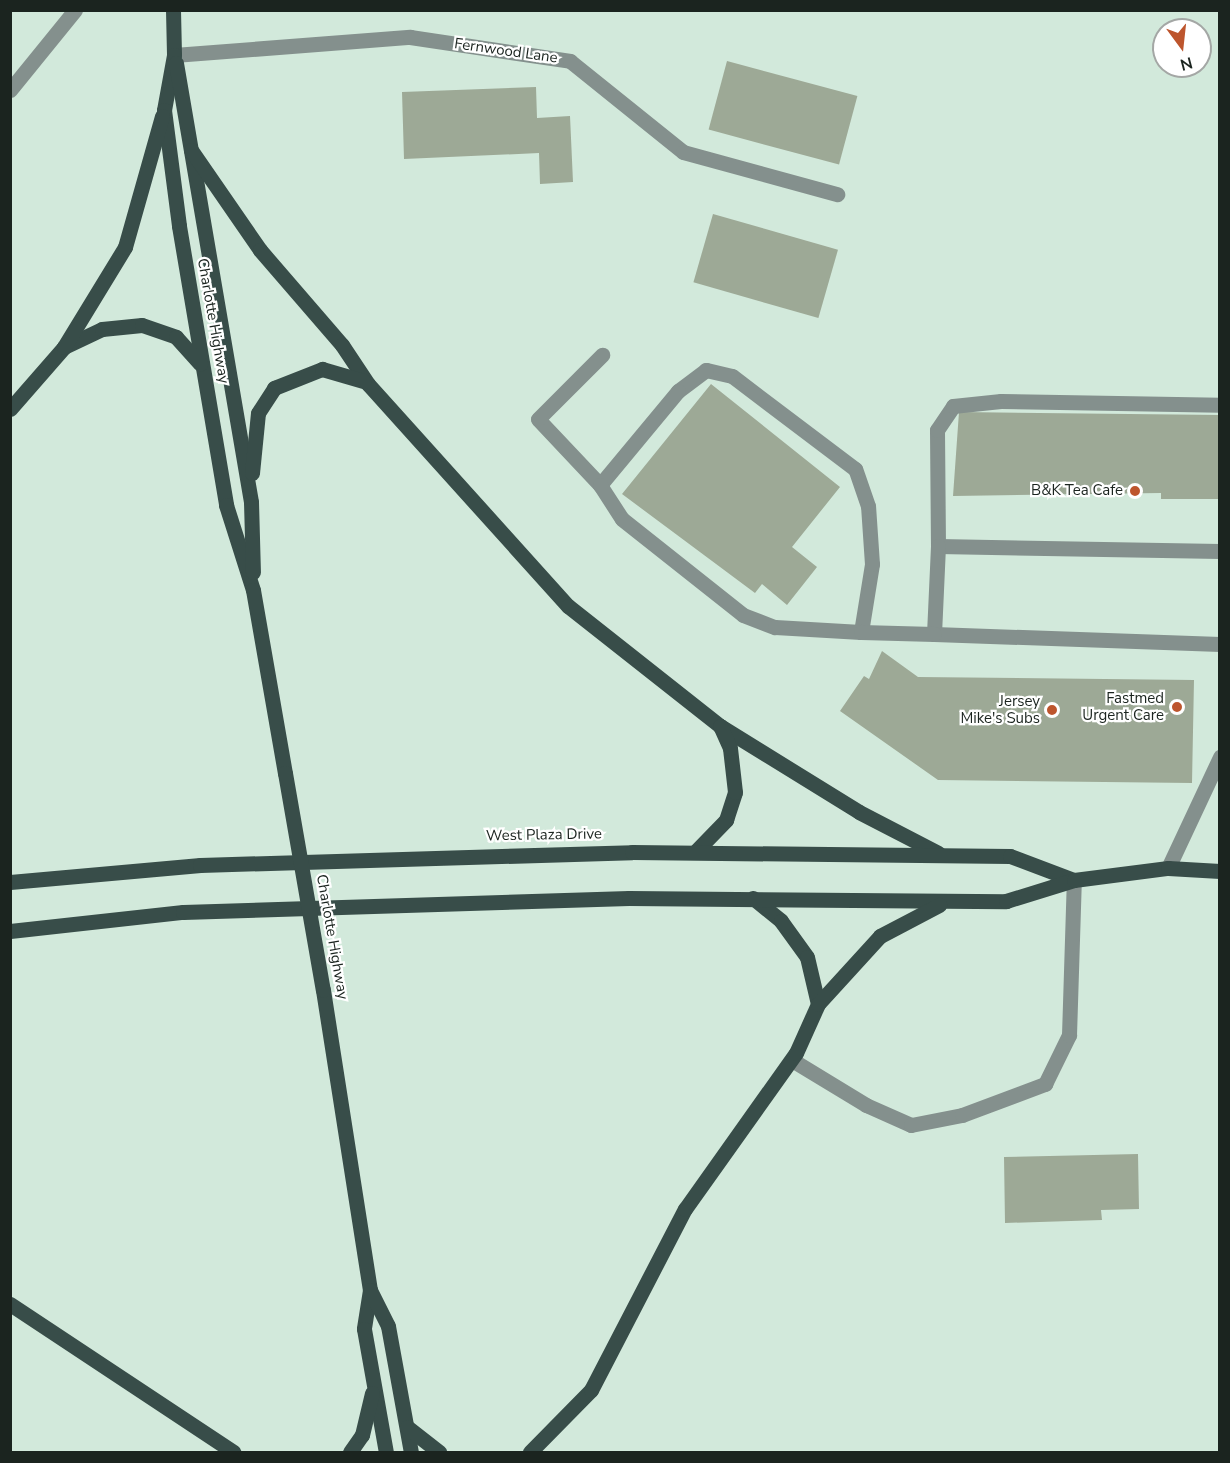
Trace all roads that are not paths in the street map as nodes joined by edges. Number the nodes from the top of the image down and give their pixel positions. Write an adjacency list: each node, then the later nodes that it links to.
1 (75, 10): 4 (street)
2 (173, 10): 3 (main road, Charlotte Highway)
3 (174, 55): 5 (main road, Charlotte Highway); 6 (main road, Charlotte Highway); 7 (street, Fernwood Lane)
4 (10, 90)
5 (164, 110): 8 (main road); 10 (main road, Charlotte Highway)
6 (191, 150): 11 (main road); 15 (main road, Charlotte Highway)
7 (837, 194)
8 (64, 347): 10 (main road); 13 (main road)
9 (602, 355): 14 (street)
10 (204, 371): 18 (main road, Charlotte Highway)
11 (368, 384): 15 (main road); 22 (main road)
12 (1220, 405): 16 (street)
13 (10, 409)
14 (602, 488): 19 (street); 19 (street)
15 (251, 501): 18 (main road, Charlotte Highway)
16 (938, 546): 17 (street); 20 (street)
17 (1220, 551)
18 (253, 590): 35 (main road, Charlotte Highway, bridge)
19 (861, 633): 20 (street)
20 (934, 634): 21 (street)
21 (1220, 644)
22 (720, 726): 24 (main road); 25 (main road)
23 (1219, 760): 26 (street)
24 (695, 852): 25 (main road, West Plaza Drive); 29 (main road, West Plaza Drive)
25 (944, 855): 28 (main road, West Plaza Drive)
26 (1168, 868): 27 (main road, West Plaza Drive); 28 (main road, West Plaza Drive)
27 (1220, 871)
28 (1074, 880): 31 (main road, West Plaza Drive); 34 (street)
29 (10, 882)
30 (753, 898): 31 (main road, West Plaza Drive); 32 (main road, West Plaza Drive); 33 (main road)
31 (949, 901): 33 (main road)
32 (10, 931)
33 (818, 1004): 34 (main road)
34 (792, 1060): 44 (main road)
35 (370, 1290): 37 (main road, Charlotte Highway); 38 (main road, Charlotte Highway)
36 (10, 1304): 39 (main road)
37 (374, 1384): 40 (main road); 41 (main road, Charlotte Highway)
38 (407, 1427): 42 (main road, Charlotte Highway); 43 (main road)
39 (234, 1452)
40 (350, 1452)
41 (386, 1452)
42 (411, 1452)
43 (439, 1452)
44 (530, 1452)

